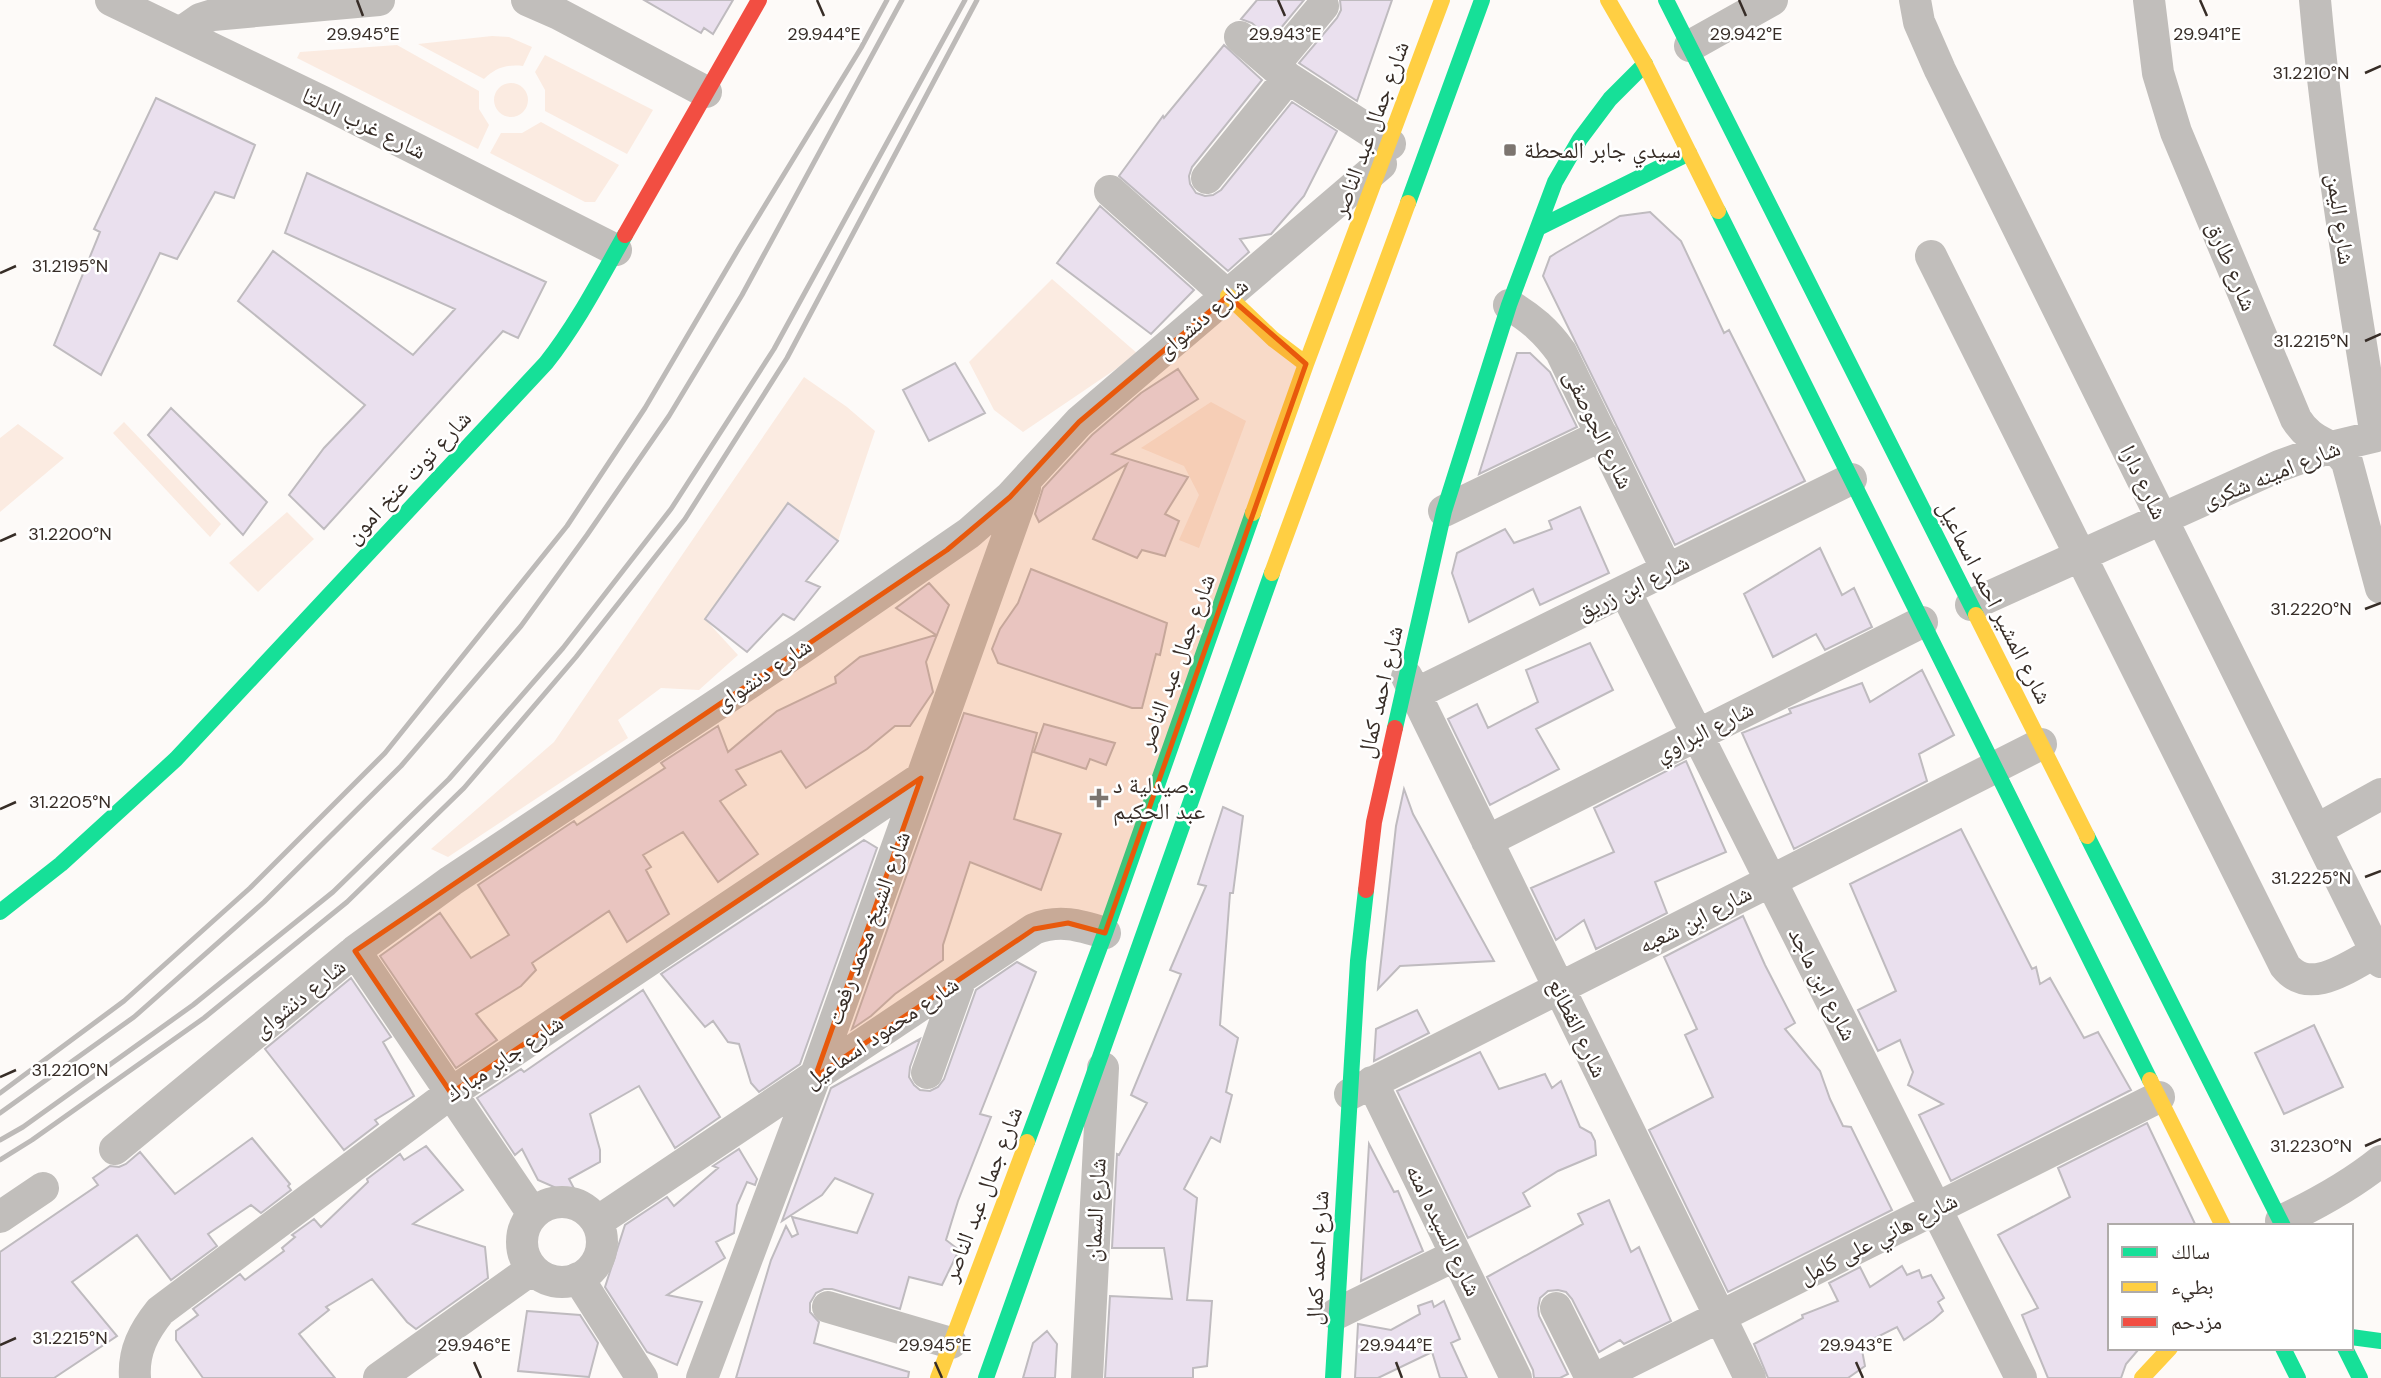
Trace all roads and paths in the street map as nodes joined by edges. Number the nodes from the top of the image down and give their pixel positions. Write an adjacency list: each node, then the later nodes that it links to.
1 (111, 0): 14 (street, شارع غرب الدلتا)
2 (379, 0): 14 (street)
3 (527, 0): 19 (street)
4 (759, 0): 19 (main road, شارع توت عنخ امون)
5 (1442, 0): 20 (main road, شارع جمال عبد الناصر)
6 (1482, 0): 58 (main road)
7 (1608, 0): 17 (main road)
8 (1666, 0): 16 (main road, شارع المشير احمد اسماعيل)
9 (1772, 0): 16 (street)
10 (1915, 0): 36 (street, شارع دارا)
11 (2149, 0): 32 (street, شارع طارق)
12 (2315, 0): 31 (street, شارع اليمن)
13 (1323, 6): 18 (street)
14 (180, 33): 25 (street, شارع غرب الدلتا)
15 (1240, 37): 18 (street)
16 (1690, 46): 41 (main road, شارع المشير احمد اسماعيل)
17 (1645, 64): 21 (main road); 24 (main road, شارع احمد كمال)
18 (1281, 71): 20 (street); 22 (street)
19 (706, 92): 25 (main road, شارع توت عنخ امون)
20 (1386, 153): 27 (street, شارع دنشواى); 29 (main road, شارع جمال عبد الناصر)
21 (1689, 153): 24 (main road); 34 (main road)
22 (1207, 178)
23 (1110, 191): 27 (street)
24 (1538, 228): 28 (main road, شارع احمد كمال)
25 (616, 250): 52 (main road, شارع توت عنخ امون)
26 (1931, 256): 37 (street)
27 (1228, 296): 29 (main road); 33 (street, شارع دنشواى)
28 (1509, 305): 30 (street, شارع الجوصقى); 35 (main road, شارع احمد كمال)
29 (1306, 364): 53 (main road, شارع جمال عبد الناصر)
30 (1601, 435): 35 (street); 38 (street, شارع الجوصقى)
31 (2379, 436): 32 (street, شارع امينه شكرى)
32 (2331, 447): 36 (street, شارع امينه شكرى); 39 (street, شارع طارق)
33 (1029, 477): 47 (street, شارع الشيخ محمد رفعت); 54 (street, شارع دنشواى)
34 (1851, 479): 38 (street, شارع ابن زريق); 42 (main road)
35 (1444, 511): 43 (main road, شارع احمد كمال)
36 (2162, 519): 37 (street, شارع امينه شكرى); 49 (street, شارع دارا)
37 (2080, 555): 41 (street, شارع امينه شكرى); 55 (street)
38 (1667, 570): 40 (street, شارع ابن زريق)
39 (2381, 588)
40 (1625, 590): 43 (street, شارع ابن زريق); 44 (street, شارع ابن ماجد)
41 (1971, 604): 45 (main road, شارع المشير احمد اسماعيل)
42 (1922, 622): 44 (street, شارع البراوي); 46 (main road)
43 (1411, 686): 50 (street, شارع القطائع); 61 (main road, شارع احمد كمال)
44 (1697, 735): 50 (street, شارع البراوي); 51 (street, شارع ابن ماجد)
45 (2041, 744): 46 (street, شارع ابن شعبه); 71 (main road, شارع المشير احمد اسماعيل)
46 (1994, 767): 51 (street, شارع ابن شعبه); 63 (main road)
47 (921, 778): 60 (street, شارع الشيخ محمد رفعت); 62 (street, شارع جابر مبارك)
48 (2381, 794): 49 (street)
49 (2316, 830): 55 (street, شارع دارا)
50 (1487, 841): 57 (street, شارع القطائع)
51 (1770, 880): 57 (street, شارع ابن شعبه); 67 (street, شارع ابن ماجد)
52 (0, 912)
53 (1105, 933): 56 (street, شارع محمود اسماعيل); 82 (main road, شارع جمال عبد الناصر)
54 (355, 951): 62 (street); 64 (street, شارع دنشواى)
55 (2379, 957)
56 (961, 978): 59 (street); 60 (street, شارع محمود اسماعيل)
57 (1559, 988): 61 (street, شارع ابن شعبه); 79 (street, شارع القطائع)
58 (1104, 1043): 91 (main road); 92 (street, شارع السمان)
59 (927, 1073)
60 (815, 1077): 70 (street, شارع محمود اسماعيل); 89 (street, شارع الشيخ محمد رفعت)
61 (1361, 1088): 73 (street, شارع السيده امنه); 78 (main road, شارع احمد كمال)
62 (451, 1093): 68 (street); 86 (street, شارع جابر مبارك)
63 (2159, 1097): 67 (street, شارع هاني على كامل); 72 (main road)
64 (115, 1149)
65 (2381, 1161): 71 (street)
66 (43, 1188): 69 (street)
67 (1936, 1209): 79 (street, شارع هاني على كامل); 98 (street, شارع ابن ماجد)
68 (533, 1214): 70 (street); 74 (street)
69 (0, 1217)
70 (597, 1222): 75 (street)
71 (2282, 1223)
72 (2222, 1224)
73 (1456, 1255): 78 (street); 94 (street, شارع السيده امنه)
74 (532, 1269): 75 (street); 87 (street)
75 (578, 1278): 88 (street)
76 (828, 1307): 82 (street)
77 (1556, 1308): 95 (street)
78 (1336, 1314): 93 (main road, شارع احمد كمال)
79 (1720, 1317): 96 (street, شارع هاني على كامل); 97 (street, شارع القطائع)
80 (2353, 1337): 81 (main road)
81 (2381, 1341)
82 (951, 1343): 90 (main road, شارع جمال عبد الناصر)
83 (2168, 1350): 99 (main road)
84 (2284, 1350): 100 (main road)
85 (2346, 1350): 101 (main road)
86 (135, 1378)
87 (379, 1378)
88 (642, 1378)
89 (702, 1378)
90 (938, 1378)
91 (986, 1378)
92 (1087, 1378)
93 (1332, 1378)
94 (1516, 1378)
95 (1591, 1378)
96 (1597, 1378)
97 (1750, 1378)
98 (2021, 1378)
99 (2142, 1378)
100 (2298, 1378)
101 (2360, 1378)

